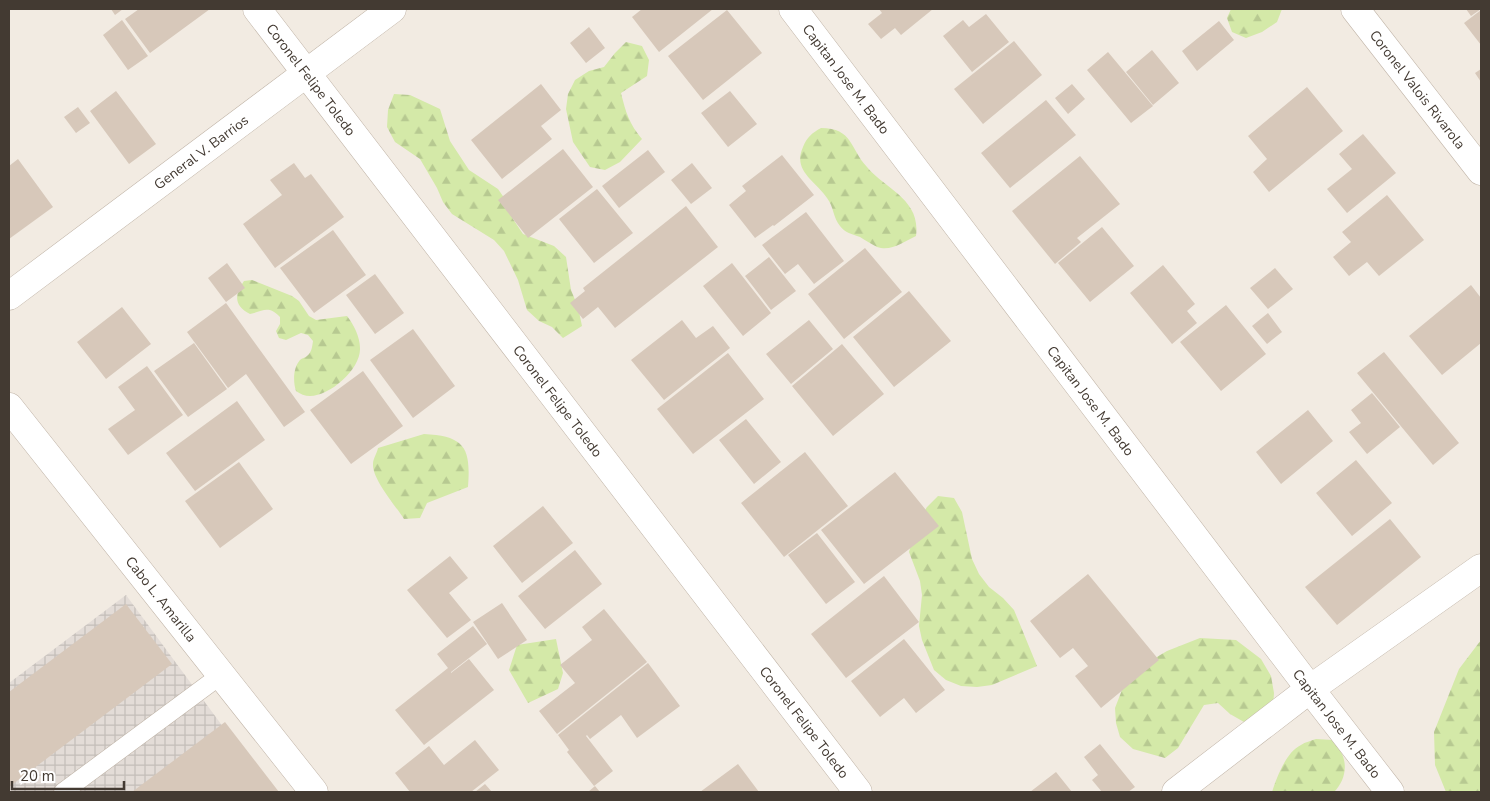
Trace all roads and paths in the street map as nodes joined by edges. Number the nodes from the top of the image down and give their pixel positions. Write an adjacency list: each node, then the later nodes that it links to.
1 (257, 9): 5 (street, Coronel Felipe Toledo)
2 (392, 9): 5 (street, General V. Barrios)
3 (793, 9): 11 (street, Capitan Jose M. Bado)
4 (1355, 9): 6 (street, Coronel Valois Rivarola)
5 (306, 72): 7 (street, General V. Barrios); 14 (street, Coronel Felipe Toledo)
6 (1481, 171)
7 (9, 296)
8 (9, 407): 10 (street, Cabo L. Amarilla)
9 (1481, 568): 11 (street)
10 (221, 675): 12 (lane); 13 (street, Cabo L. Amarilla)
11 (1310, 690): 15 (street); 16 (street, Capitan Jose M. Bado)
12 (64, 792)
13 (314, 792)
14 (858, 792)
15 (1176, 792)
16 (1390, 792)

